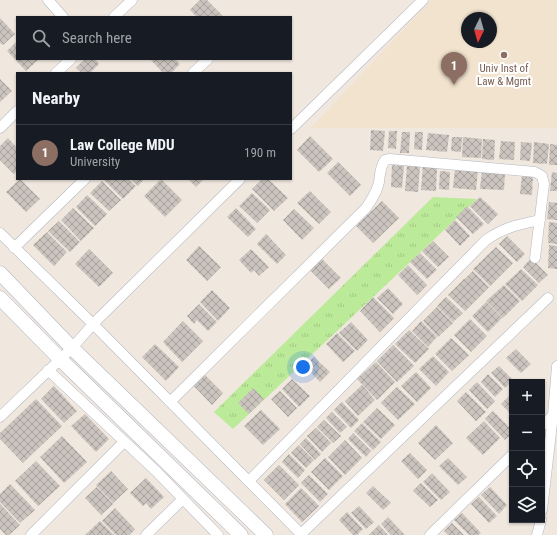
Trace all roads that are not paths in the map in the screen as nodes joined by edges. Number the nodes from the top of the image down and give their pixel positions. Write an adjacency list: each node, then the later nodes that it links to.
1 (48, 0): 4 (street)
2 (132, 0): 5 (street)
3 (423, 0): 12 (street)
4 (62, 16)
5 (115, 16)
6 (70, 60): 8 (street)
7 (207, 60): 9 (street)
8 (57, 72)
9 (194, 72)
10 (16, 112): 11 (street)
11 (0, 128)
12 (292, 128)
13 (84, 180): 17 (street)
14 (239, 180): 22 (street)
15 (540, 220): 18 (street); 27 (street); 33 (street)
16 (0, 233): 17 (street)
17 (14, 248): 22 (street)
18 (535, 258)
19 (0, 273): 23 (street)
20 (0, 298): 24 (street)
21 (548, 298): 42 (street)
22 (93, 324): 23 (street); 27 (street)
23 (72, 348): 24 (street); 41 (street)
24 (60, 359): 26 (street); 40 (street)
25 (557, 366): 28 (street)
26 (48, 370): 29 (street); 31 (street)
27 (170, 402): 33 (street)
28 (553, 415): 30 (street); 34 (street)
29 (0, 417)
30 (545, 423)
31 (124, 442): 35 (street); 37 (street)
32 (509, 458): 43 (street)
33 (249, 481): 42 (street)
34 (545, 487)
35 (183, 499): 38 (street); 39 (street)
36 (540, 523): 44 (street)
37 (31, 535)
38 (146, 535)
39 (218, 535)
40 (241, 535)
41 (266, 535)
42 (302, 535)
43 (430, 535)
44 (537, 535)

